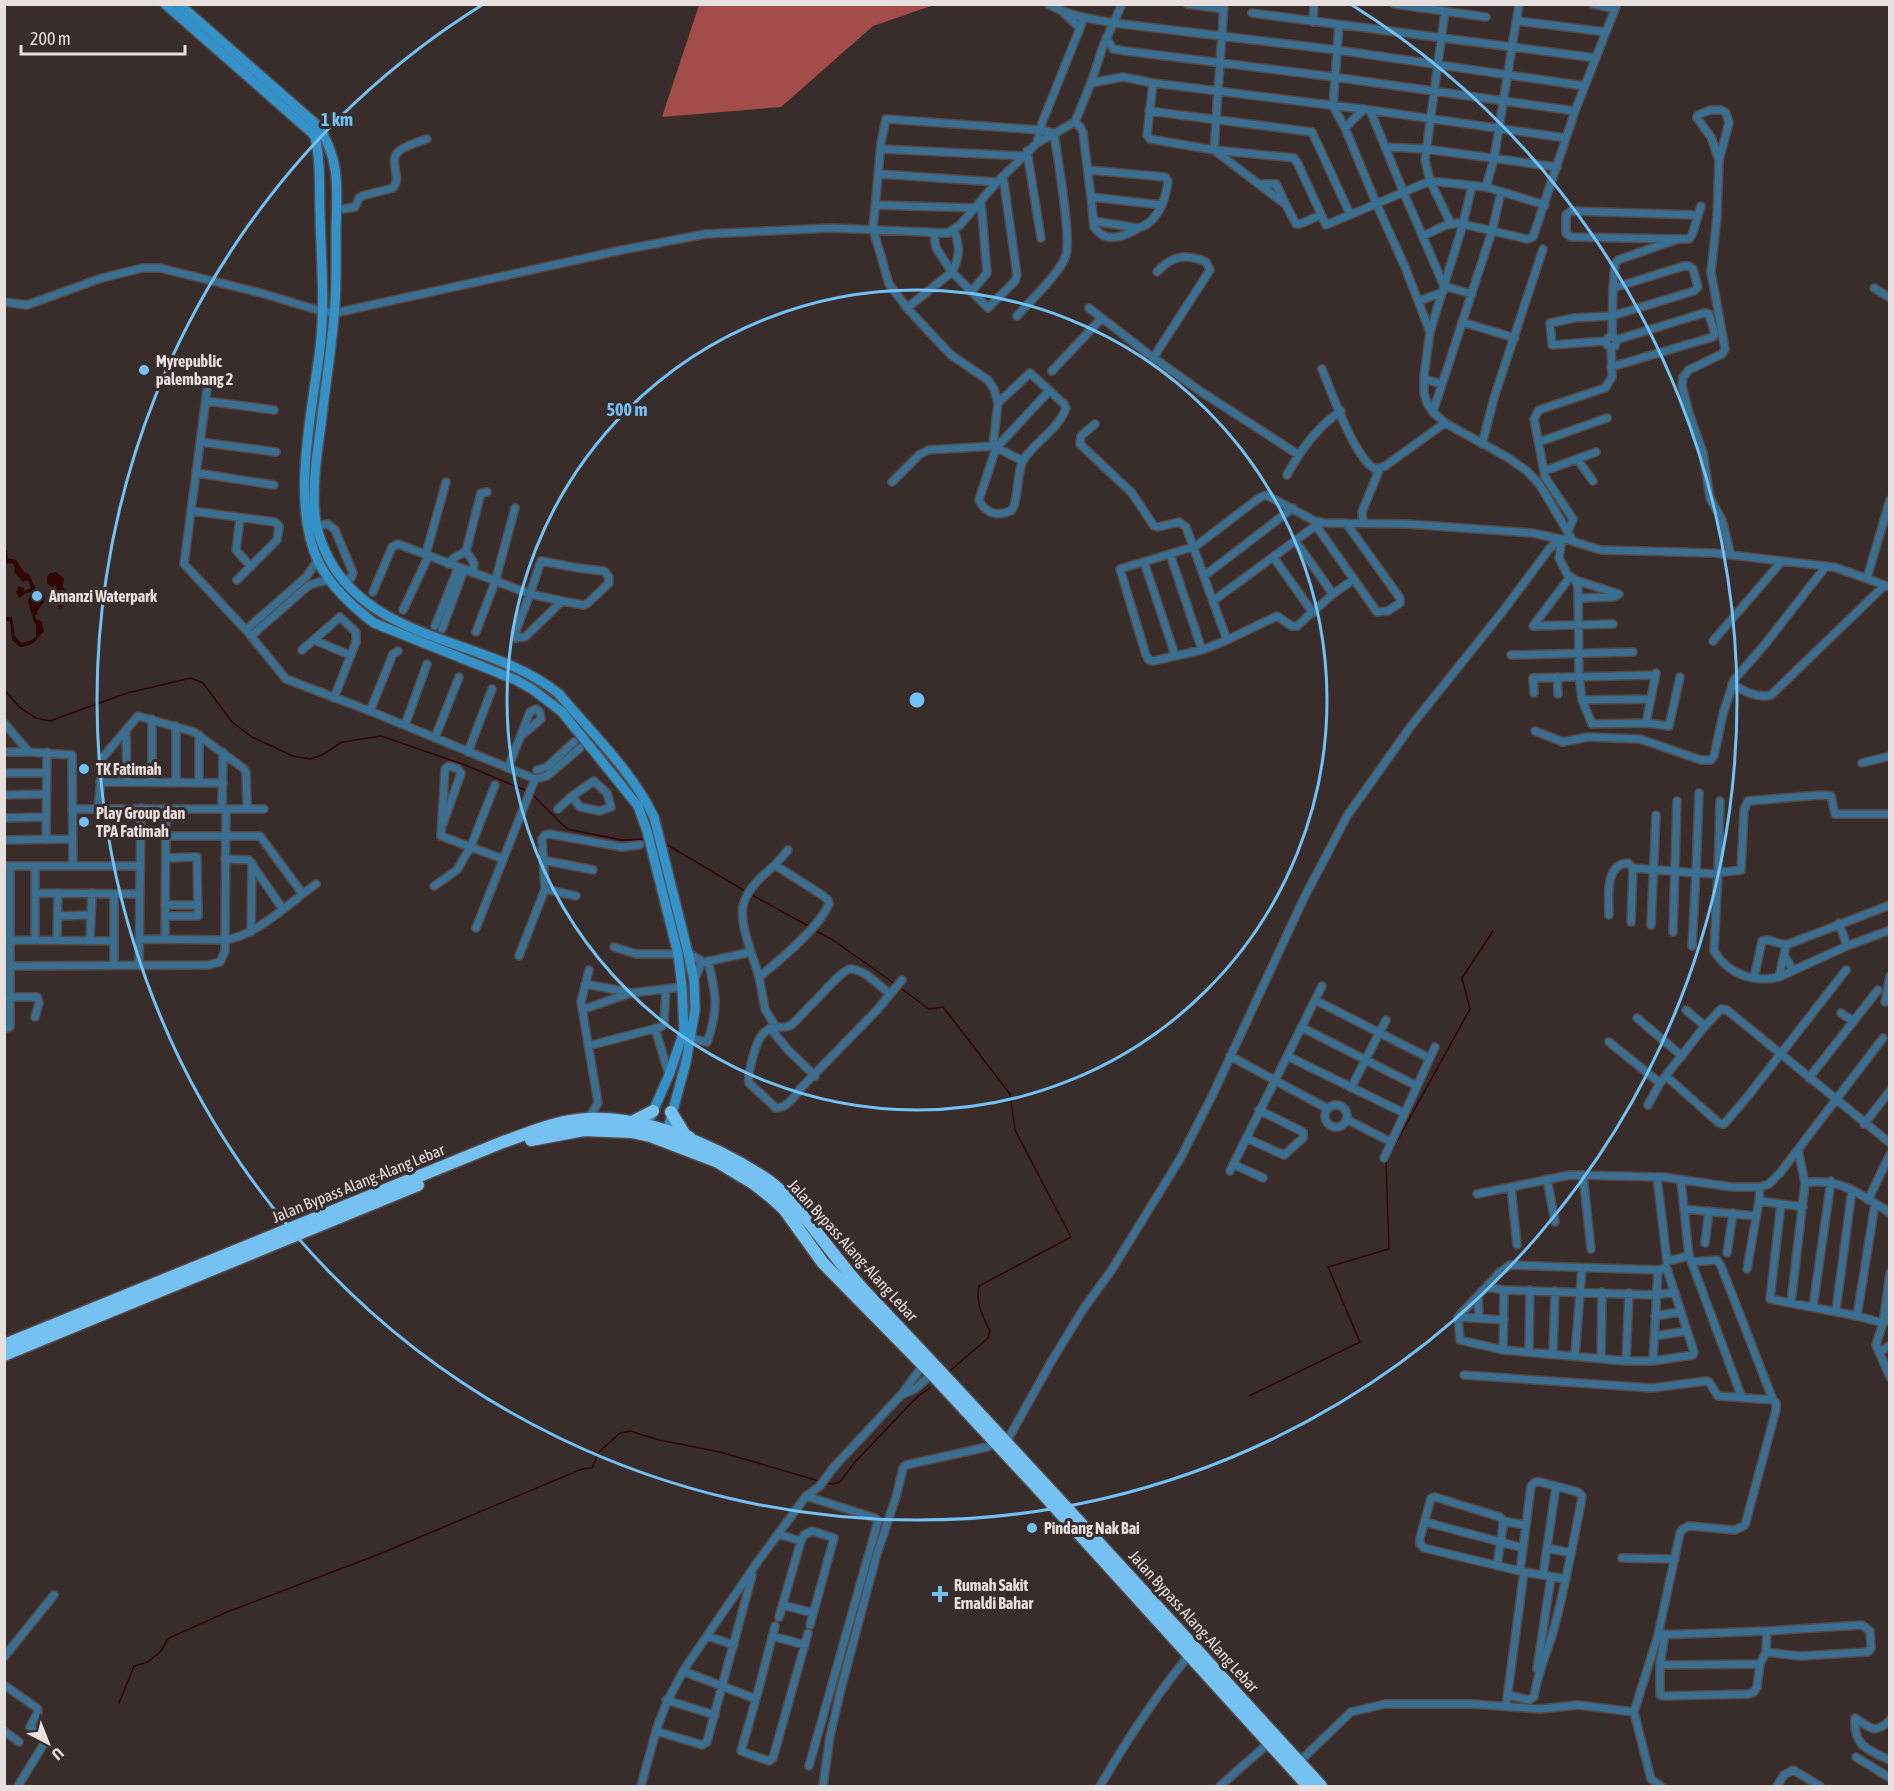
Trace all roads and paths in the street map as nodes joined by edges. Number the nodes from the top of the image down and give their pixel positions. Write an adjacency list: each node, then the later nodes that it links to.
1 (165, 4): 106 (street)
2 (179, 4): 76 (street)
3 (1048, 4): 12 (street)
4 (1122, 4): 19 (street)
5 (1187, 4): 10 (street)
6 (1314, 4): 18 (street)
7 (1394, 4): 13 (street)
8 (1519, 4): 17 (street)
9 (1593, 4): 11 (street)
10 (1224, 7): 23 (street)
11 (1616, 7): 22 (street)
12 (1062, 11): 15 (street); 21 (street)
13 (1446, 11): 16 (street); 25 (street)
14 (1252, 13): 18 (street)
15 (1084, 18): 19 (street); 21 (street)
16 (1486, 18)
17 (1518, 21): 22 (street); 26 (street)
18 (1313, 22): 20 (street)
19 (1114, 23): 23 (street); 24 (street)
20 (1338, 25): 25 (street); 27 (street)
21 (1080, 28): 48 (street)
22 (1606, 32): 28 (street)
23 (1222, 36): 27 (street); 29 (street)
24 (1106, 38): 29 (street); 33 (street)
25 (1442, 38): 26 (street); 30 (street)
26 (1512, 47): 28 (street); 31 (street)
27 (1337, 50): 30 (street); 32 (street)
28 (1596, 58): 35 (street)
29 (1221, 63): 32 (street); 37 (street)
30 (1438, 64): 31 (street); 36 (street)
31 (1508, 75): 35 (street); 38 (street)
32 (1334, 77): 36 (street); 39 (street)
33 (1090, 83): 34 (street); 45 (street)
34 (1153, 83): 37 (street); 41 (street)
35 (1585, 86): 42 (street)
36 (1434, 91): 38 (street); 43 (street)
37 (1218, 92): 39 (street); 44 (street)
38 (1504, 100): 42 (street); 46 (street)
39 (1333, 106): 40 (street); 47 (street)
40 (1367, 109): 43 (street); 47 (street); 53 (street)
41 (1149, 111): 44 (street); 56 (street)
42 (1575, 111): 50 (street)
43 (1432, 118): 46 (street); 55 (street)
44 (1216, 120): 56 (street); 77 (street)
45 (1075, 122): 49 (street); 61 (street)
46 (1498, 127): 50 (street); 58 (street)
47 (1345, 128): 70 (street)
48 (1040, 130): 49 (street); 52 (street); 54 (street)
49 (1054, 134): 52 (street); 108 (street)
50 (1566, 138): 60 (street)
51 (427, 139): 76 (street)
52 (1037, 143): 57 (street)
53 (1385, 147): 55 (street); 67 (street)
54 (881, 149): 57 (street); 62 (street)
55 (1426, 149): 58 (street); 64 (street)
56 (1214, 150): 78 (street); 78 (street)
57 (1025, 154): 63 (street); 89 (street)
58 (1494, 159): 60 (street); 66 (street)
59 (1719, 159): 59 (street); 166 (street)
60 (1557, 167): 74 (street)
61 (1089, 170): 69 (street); 73 (street)
62 (879, 174): 63 (street); 71 (street)
63 (1000, 179): 72 (street); 99 (street)
64 (1430, 181): 65 (street); 67 (street); 81 (street)
65 (1472, 186): 66 (street); 82 (street)
66 (1486, 188): 68 (street)
67 (1403, 192): 70 (street); 88 (street)
68 (1501, 192): 74 (street); 86 (street)
69 (1091, 197): 73 (street); 80 (street)
70 (1376, 203): 77 (street); 103 (street)
71 (876, 205): 72 (street); 84 (street)
72 (979, 205): 85 (street); 99 (street)
73 (1162, 205): 83 (street)
74 (1545, 205): 86 (street)
75 (1701, 206): 79 (street)
76 (336, 210): 107 (street)
77 (1350, 214): 78 (street)
78 (1321, 215)
79 (1698, 215): 90 (street); 90 (street)
80 (1093, 221): 83 (street); 83 (street)
81 (1451, 224): 82 (street); 88 (street)
82 (1463, 224): 86 (street); 92 (street)
83 (1138, 228)
84 (873, 229): 87 (street); 104 (street); 107 (street)
85 (954, 230): 87 (street); 94 (street)
86 (1491, 231): 100 (street)
87 (934, 233): 94 (street)
88 (1423, 236): 93 (street)
89 (1041, 238)
90 (1678, 239): 96 (street)
91 (1544, 249): 113 (street)
92 (1451, 264): 93 (street); 98 (street)
93 (1436, 267): 98 (street)
94 (952, 272): 99 (street); 104 (street)
95 (1156, 272): 115 (street)
96 (1613, 288): 109 (street); 109 (street)
97 (1874, 288): 101 (street)
98 (1443, 289): 100 (street); 103 (street); 112 (street)
99 (971, 292)
100 (1472, 294): 111 (street)
101 (1890, 298)
102 (4, 302): 106 (street)
103 (1419, 302): 112 (street)
104 (907, 308): 124 (street)
105 (1089, 308): 110 (street)
106 (321, 312): 107 (street); 168 (street)
107 (335, 313): 157 (street)
108 (1017, 316)
109 (1612, 316): 114 (street); 114 (street)
110 (1102, 318): 115 (street); 118 (street)
111 (1462, 322): 113 (street); 120 (street)
112 (1430, 332): 119 (street)
113 (1515, 338): 133 (street)
114 (1611, 341): 116 (street); 116 (street)
115 (1153, 358): 137 (street)
116 (1611, 367): 132 (street)
117 (1322, 369): 126 (street)
118 (1052, 371)
119 (1424, 379): 120 (street); 127 (street)
120 (1442, 384): 127 (street)
121 (207, 390): 123 (street)
122 (1049, 391): 124 (street); 134 (street); 139 (street)
123 (206, 401): 125 (street); 131 (street)
124 (998, 404): 134 (street)
125 (274, 410)
126 (1341, 411): 137 (street); 140 (street)
127 (1433, 412): 129 (street)
128 (1607, 418): 132 (street)
129 (1445, 423): 133 (street); 140 (street)
130 (1095, 424): 162 (street)
131 (200, 442): 135 (street); 142 (street)
132 (1539, 442): 141 (street)
133 (1482, 444): 158 (street)
134 (994, 447): 139 (street); 139 (street); 146 (street)
135 (276, 452)
136 (1596, 452): 138 (street)
137 (1299, 455): 143 (street)
138 (1577, 459): 141 (street); 144 (street)
139 (1023, 461)
140 (1380, 468): 155 (street)
141 (1544, 471): 158 (street)
142 (197, 473): 147 (street); 152 (street)
143 (1287, 475)
144 (1593, 481)
145 (446, 482): 164 (street)
146 (892, 482)
147 (274, 485)
148 (487, 492): 163 (street)
149 (1890, 500): 179 (street)
150 (515, 508): 185 (street)
151 (1293, 508): 156 (street); 162 (street); 177 (street)
152 (192, 511): 153 (street); 201 (street)
153 (240, 518): 173 (street); 173 (street)
154 (1347, 523): 155 (street); 156 (street); 180 (street)
155 (1363, 523): 159 (street)
156 (1318, 524): 161 (street); 180 (street)
157 (317, 525): 183 (street); 183 (street)
158 (1568, 531): 160 (street)
159 (1561, 539): 160 (street); 178 (street); 390 (street)
160 (1573, 541): 166 (street)
161 (1296, 542): 167 (street); 189 (street)
162 (1195, 546): 165 (street); 177 (street)
163 (466, 551): 171 (street); 176 (street)
164 (427, 554): 171 (street); 187 (street); 193 (street)
165 (1170, 554): 170 (street); 207 (street)
166 (1731, 555): 169 (street)
167 (1274, 558): 192 (street); 194 (street)
168 (318, 560): 175 (street); 182 (street)
169 (1782, 561): 172 (street); 205 (street)
170 (1144, 562): 212 (street); 212 (street)
171 (448, 564): 174 (street)
172 (1826, 566): 179 (street); 219 (street)
173 (250, 567): 181 (street)
174 (461, 569): 176 (street); 199 (street)
175 (312, 570): 184 (street); 201 (street)
176 (473, 573): 185 (street)
177 (1204, 576): 192 (street)
178 (1573, 578): 190 (street); 190 (street); 196 (street)
179 (1867, 578): 186 (street)
180 (1354, 579): 189 (street)
181 (237, 580)
182 (331, 580): 184 (street); 198 (street)
183 (343, 580): 195 (street)
184 (319, 582): 201 (street)
185 (495, 582): 188 (street); 200 (street)
186 (1887, 586): 219 (street)
187 (373, 592)
188 (530, 594): 191 (street); 191 (street); 191 (street)
189 (1333, 594): 194 (street)
190 (1579, 598): 196 (street)
191 (562, 601)
192 (1213, 601): 204 (street)
193 (404, 610)
194 (1313, 613): 204 (street)
195 (398, 622): 198 (street); 202 (street)
196 (1578, 623): 197 (street); 209 (street)
197 (1612, 624)
198 (393, 632): 234 (street)
199 (439, 632): 202 (street); 202 (street); 308 (street)
200 (476, 632)
201 (249, 633): 223 (street)
202 (425, 633)
203 (314, 640): 206 (street); 211 (street); 211 (street)
204 (1227, 640): 207 (street)
205 (1713, 641)
206 (302, 650)
207 (1202, 650): 212 (street)
208 (398, 651): 226 (street)
209 (1578, 652): 210 (street); 213 (street); 215 (street)
210 (1633, 652)
211 (350, 655): 223 (street)
212 (1175, 655)
213 (1511, 655)
214 (427, 664): 230 (street)
215 (1579, 676): 217 (street); 224 (street); 225 (street)
216 (459, 677): 237 (street)
217 (1557, 677): 221 (street); 222 (street)
218 (1680, 677): 229 (street)
219 (1732, 684): 233 (street)
220 (492, 689): 244 (street)
221 (1534, 693)
222 (1558, 694)
223 (334, 698): 226 (street)
224 (1651, 699): 225 (street); 229 (street)
225 (1582, 700): 229 (street)
226 (370, 711): 230 (street)
227 (152, 719): 231 (street); 232 (street); 256 (street)
228 (4, 723): 241 (street)
229 (1646, 723)
230 (405, 725): 237 (street)
231 (176, 726): 235 (street); 257 (street)
232 (126, 730): 254 (street); 255 (street)
233 (1535, 731)
234 (579, 732): 238 (street); 239 (street)
235 (200, 735): 243 (street); 258 (street)
236 (522, 735): 247 (street)
237 (435, 738): 244 (street)
238 (574, 742): 239 (street); 249 (street)
239 (585, 746): 249 (street); 253 (street)
240 (4, 752): 241 (street)
241 (29, 752): 242 (street)
242 (46, 752): 251 (street); 270 (street)
243 (223, 752): 259 (street); 273 (street)
244 (468, 752): 247 (street)
245 (1890, 756): 246 (street)
246 (1862, 764)
247 (508, 768): 252 (street)
248 (537, 770): 249 (street)
249 (549, 770): 252 (street)
250 (4, 773): 251 (street)
251 (46, 773): 263 (street)
252 (535, 779): 291 (street)
253 (617, 779): 261 (street); 284 (street)
254 (100, 782): 255 (street); 271 (street)
255 (128, 782): 256 (street)
256 (152, 782): 257 (street)
257 (176, 782): 258 (street)
258 (199, 783): 259 (street)
259 (223, 783): 272 (street)
260 (495, 785): 287 (street)
261 (605, 790): 265 (street); 265 (street)
262 (1699, 793): 303 (street)
263 (46, 794): 264 (street); 278 (street)
264 (4, 795)
265 (572, 796): 275 (street)
266 (1677, 801): 302 (street)
267 (1720, 801): 304 (street)
268 (141, 808): 269 (street); 271 (street); 298 (street)
269 (166, 808): 272 (street); 281 (street)
270 (72, 809): 271 (street); 283 (street)
271 (98, 809)
272 (224, 809): 273 (street); 282 (street)
273 (247, 809): 274 (street)
274 (264, 809)
275 (558, 810)
276 (1890, 814): 304 (street)
277 (1656, 815): 300 (street)
278 (46, 817): 279 (street); 286 (street)
279 (4, 818)
280 (443, 824): 280 (street); 287 (street)
281 (166, 836): 282 (street); 289 (street)
282 (225, 836): 290 (street); 313 (street)
283 (73, 839): 286 (street); 297 (street)
284 (646, 839): 292 (street); 308 (street)
285 (4, 840): 286 (street)
286 (46, 840)
287 (471, 846): 291 (street); 306 (street)
288 (788, 850): 294 (street)
289 (166, 858): 317 (street); 318 (street)
290 (225, 859): 293 (street); 339 (street)
291 (503, 859): 328 (street)
292 (543, 860): 301 (street); 307 (street)
293 (252, 863): 320 (street); 329 (street)
294 (775, 865): 344 (street); 356 (street)
295 (7, 866): 296 (street); 309 (street)
296 (34, 866): 297 (street); 310 (street)
297 (73, 866): 298 (street)
298 (139, 866): 315 (street)
299 (1633, 868): 300 (street); 322 (street); 325 (street)
300 (1653, 869): 302 (street); 327 (street)
301 (593, 870)
302 (1674, 871): 303 (street); 330 (street)
303 (1696, 873): 304 (street); 341 (street)
304 (1721, 873): 358 (street)
305 (316, 884): 313 (street)
306 (434, 886)
307 (545, 889): 316 (street); 347 (street)
308 (667, 889): 345 (street)
309 (7, 893): 334 (street)
310 (35, 893): 311 (street); 335 (street)
311 (58, 893): 312 (street); 323 (street)
312 (92, 893): 314 (street); 321 (street)
313 (302, 893): 320 (street)
314 (114, 894): 315 (street); 338 (street)
315 (139, 894): 332 (street)
316 (576, 896)
317 (165, 905): 318 (street); 324 (street)
318 (198, 905): 324 (street)
319 (1890, 905): 326 (street)
320 (282, 908): 329 (street)
321 (91, 915): 323 (street); 337 (street)
322 (1609, 915)
323 (58, 916): 336 (street)
324 (166, 916): 333 (street)
325 (1631, 922)
326 (1839, 923): 340 (street); 342 (street)
327 (1651, 924)
328 (476, 928)
329 (251, 932): 339 (street)
330 (1673, 932)
331 (1888, 933): 342 (street)
332 (140, 939): 333 (street); 350 (street)
333 (165, 939): 339 (street)
334 (9, 940): 335 (street); 351 (street)
335 (35, 940): 336 (street)
336 (57, 940): 337 (street)
337 (90, 940): 338 (street)
338 (114, 940): 349 (street)
339 (225, 940): 350 (street)
340 (1786, 945): 346 (street); 358 (street)
341 (1692, 946)
342 (1847, 946): 353 (street)
343 (614, 947): 345 (street)
344 (751, 952): 348 (street); 356 (street)
345 (683, 954): 348 (street); 359 (street); 363 (street)
346 (1784, 955): 353 (street); 357 (street)
347 (519, 956)
348 (704, 962): 359 (street); 384 (street)
349 (114, 964): 350 (street); 351 (street)
350 (139, 964)
351 (10, 966): 368 (street)
352 (589, 970): 361 (street)
353 (1793, 970): 357 (street)
354 (1846, 970): 389 (street)
355 (1890, 976): 370 (street)
356 (759, 977): 379 (street)
357 (1779, 977): 358 (street)
358 (1754, 978)
359 (694, 980): 384 (street)
360 (900, 982): 366 (street)
361 (585, 984): 367 (street); 371 (street)
362 (1322, 986): 369 (street)
363 (682, 987): 364 (street); 395 (street)
364 (666, 989): 367 (street); 380 (street)
365 (1878, 990): 377 (street)
366 (890, 992): 379 (street); 396 (street)
367 (631, 993): 371 (street)
368 (7, 997): 374 (street); 382 (street)
369 (1315, 1000): 381 (street); 383 (street)
370 (1885, 1002)
371 (584, 1010): 387 (street)
372 (1686, 1011): 378 (street)
373 (1841, 1013): 377 (street)
374 (35, 1017)
375 (1636, 1018): 392 (street)
376 (1386, 1020): 383 (street)
377 (1853, 1021): 398 (street)
378 (1705, 1026): 389 (street); 392 (street)
379 (772, 1027): 396 (street); 396 (street)
380 (655, 1028): 387 (street); 395 (street)
381 (1301, 1028): 391 (street); 394 (street)
382 (4, 1029)
383 (1380, 1032): 393 (street); 394 (street)
384 (691, 1038): 408 (street)
385 (1883, 1038): 404 (street)
386 (1609, 1042): 400 (street)
387 (588, 1046): 411 (street)
388 (1435, 1047): 393 (street)
389 (1780, 1054): 397 (street); 398 (street)
390 (1230, 1056): 399 (street); 495 (street)
391 (1287, 1056): 399 (street); 402 (street)
392 (1682, 1056): 397 (street)
393 (1430, 1059): 401 (street)
394 (1365, 1061): 401 (street); 402 (street)
395 (669, 1075): 406 (street)
396 (815, 1076)
397 (1666, 1076): 400 (street)
398 (1809, 1078): 404 (street)
399 (1274, 1080): 407 (street); 409 (street)
400 (1660, 1083): 405 (street)
401 (1417, 1086): 410 (street)
402 (1351, 1088): 410 (street)
403 (1890, 1091): 414 (street)
404 (1836, 1101): 414 (street); 421 (street)
405 (1648, 1105)
406 (655, 1108): 408 (street); 413 (highway); 415 (street)
407 (1328, 1109): 412 (street); 412 (street)
408 (672, 1110): 416 (street); 419 (highway)
409 (1259, 1110): 417 (street); 417 (street)
410 (1404, 1113): 418 (street)
411 (588, 1119): 413 (highway, Jalan Bypass Alang-Alang Lebar); 478 (highway, Jalan Bypass Alang-Alang Lebar)
412 (1346, 1119): 418 (street)
413 (630, 1123): 415 (highway, Jalan Bypass Alang-Alang Lebar)
414 (1864, 1124): 420 (street)
415 (650, 1131): 416 (highway, Jalan Bypass Alang-Alang Lebar); 484 (highway, Jalan Bypass Alang-Alang Lebar)
416 (666, 1136): 419 (highway, Jalan Bypass Alang-Alang Lebar); 489 (highway, Jalan Bypass Alang-Alang Lebar)
417 (1246, 1138): 426 (street)
418 (1391, 1142): 423 (street)
419 (697, 1143): 489 (highway, Jalan Bypass Alang-Alang Lebar)
420 (1890, 1143)
421 (1798, 1150): 430 (street); 432 (street)
422 (1890, 1154): 436 (street)
423 (1384, 1158)
424 (1583, 1175): 425 (street); 427 (street); 447 (street)
425 (1657, 1177): 428 (street); 450 (street)
426 (1263, 1178)
427 (1547, 1179): 431 (street); 444 (street)
428 (1681, 1180): 432 (street); 439 (street)
429 (1831, 1181): 430 (street); 433 (street); 466 (street)
430 (1805, 1183): 438 (street)
431 (1511, 1187): 434 (street); 446 (street)
432 (1760, 1187): 435 (street)
433 (1852, 1190): 436 (street); 467 (street)
434 (1477, 1194)
435 (1759, 1201): 437 (street); 443 (street)
436 (1871, 1202): 442 (street); 469 (street)
437 (1781, 1204): 438 (street); 465 (street)
438 (1803, 1207): 465 (street)
439 (1684, 1209): 440 (street); 449 (street)
440 (1708, 1211): 441 (street); 445 (street)
441 (1733, 1213): 443 (street); 448 (street)
442 (1890, 1213)
443 (1756, 1216): 452 (street)
444 (1555, 1222)
445 (1705, 1243)
446 (1517, 1245)
447 (1591, 1249)
448 (1727, 1253)
449 (1690, 1259): 450 (street); 493 (street); 494 (street)
450 (1667, 1264): 453 (street); 460 (street)
451 (1582, 1268): 453 (street); 455 (street); 461 (street)
452 (1747, 1269)
453 (1658, 1270): 463 (street)
454 (1890, 1273): 475 (street)
455 (1486, 1287): 456 (street); 464 (street)
456 (1504, 1290): 457 (street); 474 (street)
457 (1530, 1290): 458 (street); 481 (street)
458 (1555, 1291): 461 (street); 483 (street)
459 (1602, 1292): 461 (street); 462 (street); 486 (street)
460 (1675, 1292): 463 (street); 468 (street)
461 (1580, 1293): 485 (street)
462 (1629, 1293): 463 (street); 487 (street)
463 (1656, 1295): 471 (street)
464 (1478, 1296): 470 (street); 472 (street)
465 (1791, 1304): 466 (street)
466 (1813, 1307): 467 (street)
467 (1836, 1310): 469 (street)
468 (1680, 1312): 471 (street); 476 (street)
469 (1857, 1316): 475 (street)
470 (1458, 1317): 472 (street); 480 (street)
471 (1655, 1317): 477 (street)
472 (1479, 1318): 474 (street)
473 (1890, 1318): 475 (street)
474 (1504, 1320): 480 (street)
475 (1883, 1323): 482 (street)
476 (1687, 1331): 477 (street); 488 (street)
477 (1654, 1336): 488 (street)
478 (4, 1345)
479 (1890, 1345): 482 (street)
480 (1503, 1350): 481 (street)
481 (1529, 1352): 483 (street)
482 (1878, 1353): 491 (street)
483 (1553, 1354): 485 (street)
484 (4, 1355)
485 (1575, 1356): 486 (street)
486 (1601, 1358): 487 (street)
487 (1626, 1360): 488 (street)
488 (1653, 1361)
489 (937, 1375): 492 (street); 492 (street); 495 (highway, Jalan Bypass Alang-Alang Lebar)
490 (1464, 1375): 493 (street)
491 (1889, 1375)
492 (901, 1395): 497 (street)
493 (1742, 1398): 494 (street)
494 (1773, 1400): 508 (street)
495 (1001, 1442): 526 (highway, Jalan Bypass Alang-Alang Lebar); 553 (street)
496 (1556, 1485): 500 (street); 505 (street); 506 (street)
497 (806, 1496): 501 (street); 549 (street)
498 (1503, 1521): 499 (street); 500 (street); 503 (street)
499 (1425, 1522): 503 (street); 510 (street)
500 (1526, 1525): 504 (street)
501 (778, 1534): 502 (street); 509 (street)
502 (801, 1541): 516 (street); 517 (street)
503 (1501, 1543): 504 (street); 510 (street)
504 (1523, 1548): 511 (street)
505 (1547, 1548): 506 (street); 512 (street)
506 (1571, 1553): 514 (street)
507 (1622, 1558): 508 (street)
508 (1675, 1559): 521 (street)
509 (756, 1564): 522 (street); 524 (street)
510 (1497, 1566): 511 (street)
511 (1522, 1572): 512 (street); 535 (street)
512 (1543, 1575): 513 (street)
513 (1551, 1576): 514 (street); 532 (street)
514 (1566, 1579): 532 (street)
515 (54, 1595): 528 (street)
516 (783, 1605): 517 (street); 518 (street)
517 (813, 1613): 525 (street)
518 (779, 1617)
519 (775, 1626): 523 (street)
520 (1767, 1631): 521 (street); 527 (street); 527 (street)
521 (1661, 1634): 530 (street); 539 (street)
522 (707, 1636): 524 (street); 531 (street)
523 (772, 1636): 525 (street); 536 (street)
524 (734, 1645): 534 (street)
525 (805, 1645): 536 (street)
526 (1194, 1652): 545 (highway, Jalan Bypass Alang-Alang Lebar); 548 (highway, Jalan Bypass Alang-Alang Lebar); 554 (street)
527 (1766, 1652): 529 (street)
528 (4, 1657)
529 (1760, 1664): 530 (street); 530 (street)
530 (1660, 1665)
531 (683, 1671): 534 (street); 537 (street)
532 (1536, 1678): 535 (street)
533 (4, 1684): 551 (street)
534 (722, 1686): 536 (street); 540 (street)
535 (1509, 1695): 538 (street)
536 (756, 1698)
537 (666, 1701): 540 (street); 543 (street)
538 (1506, 1706): 539 (street); 548 (street)
539 (1634, 1712): 558 (street)
540 (715, 1715): 543 (street)
541 (1890, 1720): 547 (street)
542 (4, 1731): 544 (street)
543 (656, 1731): 552 (street)
544 (18, 1742)
545 (1270, 1742): 555 (street); 556 (highway, Jalan Bypass Alang-Alang Lebar)
546 (1857, 1757): 550 (street)
547 (1890, 1760)
548 (1299, 1762): 557 (highway, Jalan Bypass Alang-Alang Lebar)
549 (809, 1766)
550 (1890, 1778)
551 (18, 1786)
552 (641, 1786)
553 (823, 1786)
554 (1100, 1786)
555 (1220, 1786)
556 (1308, 1786)
557 (1321, 1786)
558 (1661, 1786)
559 (1777, 1786): 560 (street)
560 (1820, 1786)

